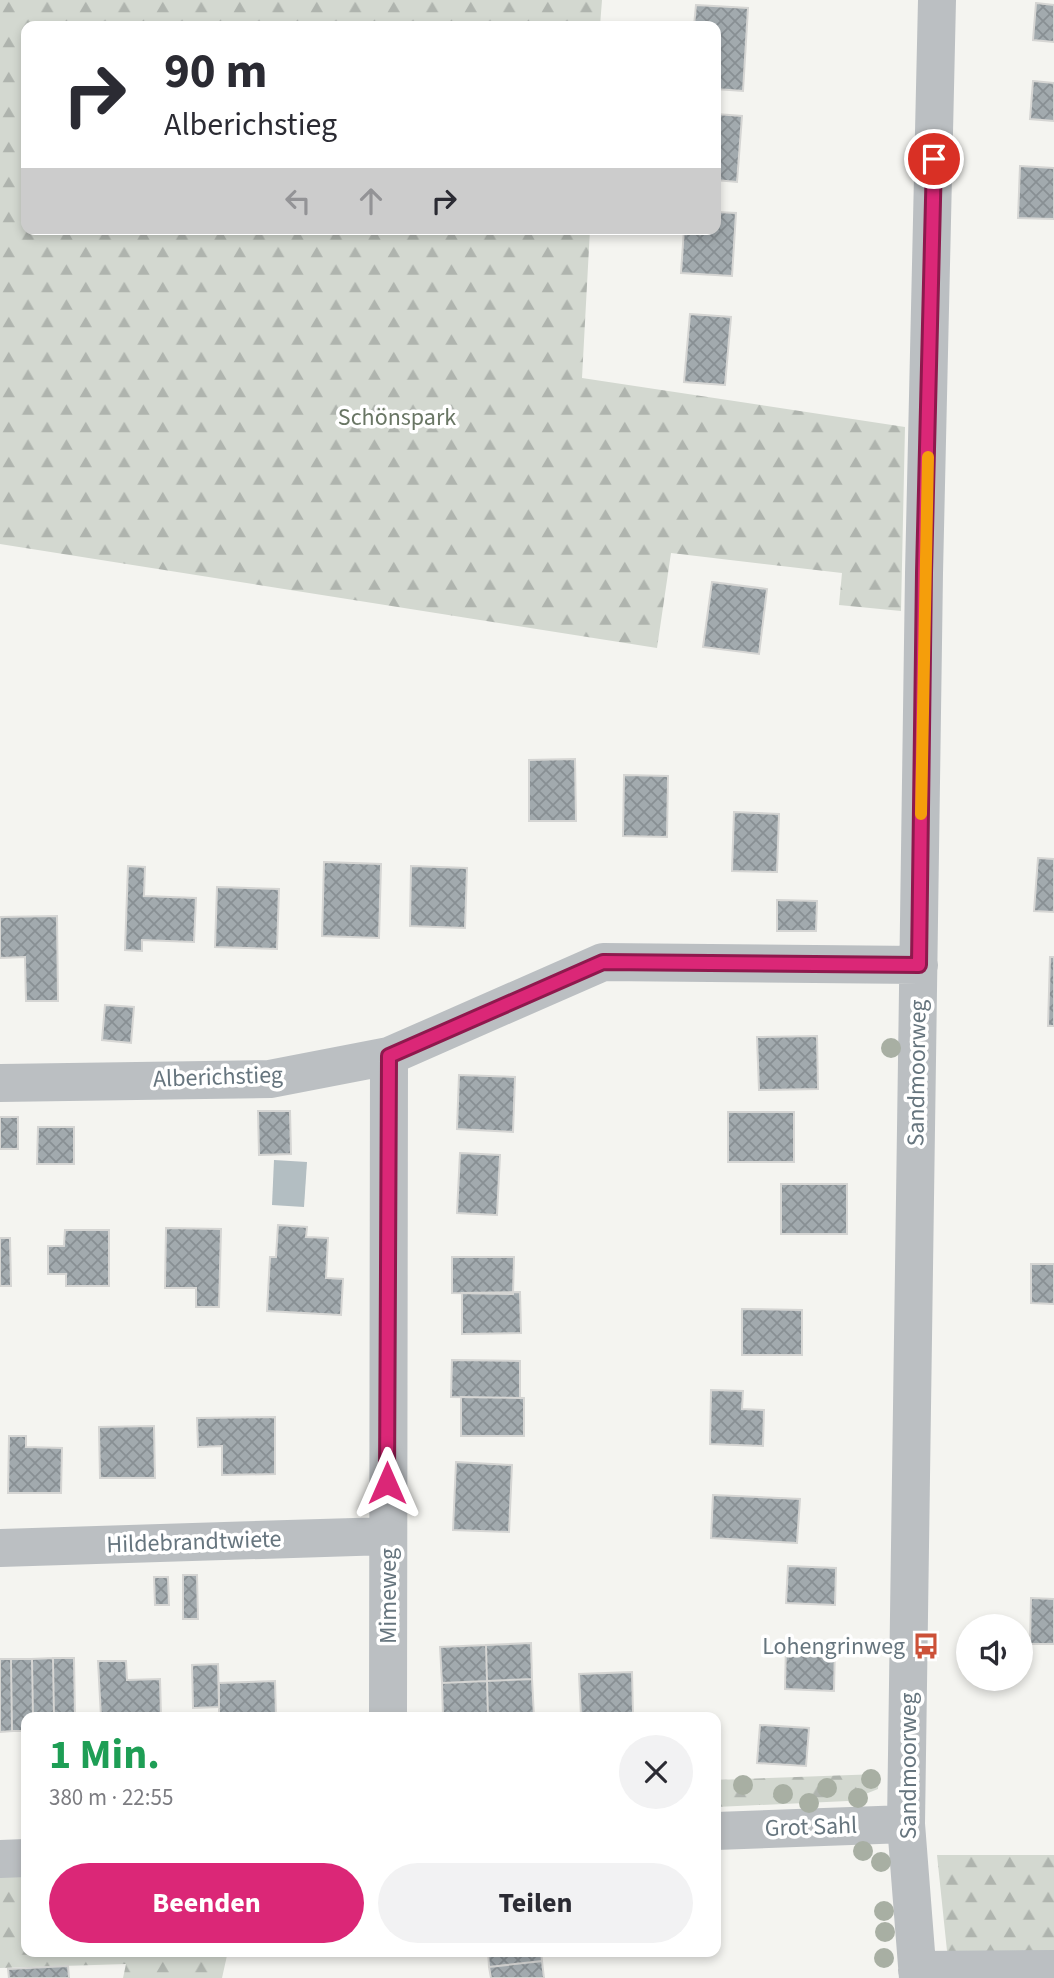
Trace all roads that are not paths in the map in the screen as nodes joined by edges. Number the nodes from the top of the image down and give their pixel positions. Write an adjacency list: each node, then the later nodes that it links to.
1 (937, 0): 2 (street, Sandmoorweg)
2 (919, 965): 3 (street, Alberichstieg); 8 (street, Sandmoorweg)
3 (389, 1056): 4 (street, Alberichstieg); 5 (street, Mimeweg)
4 (0, 1083)
5 (387, 1536): 6 (street, Hildebrandtwiete); 7 (street, Mimeweg)
6 (0, 1548)
7 (388, 1712)
8 (906, 1824): 9 (street, Grot Sahl); 13 (street, Sandmoorweg)
9 (721, 1831)
10 (21, 1858): 11 (street)
11 (0, 1859)
12 (1054, 1969): 13 (street)
13 (918, 1974)

